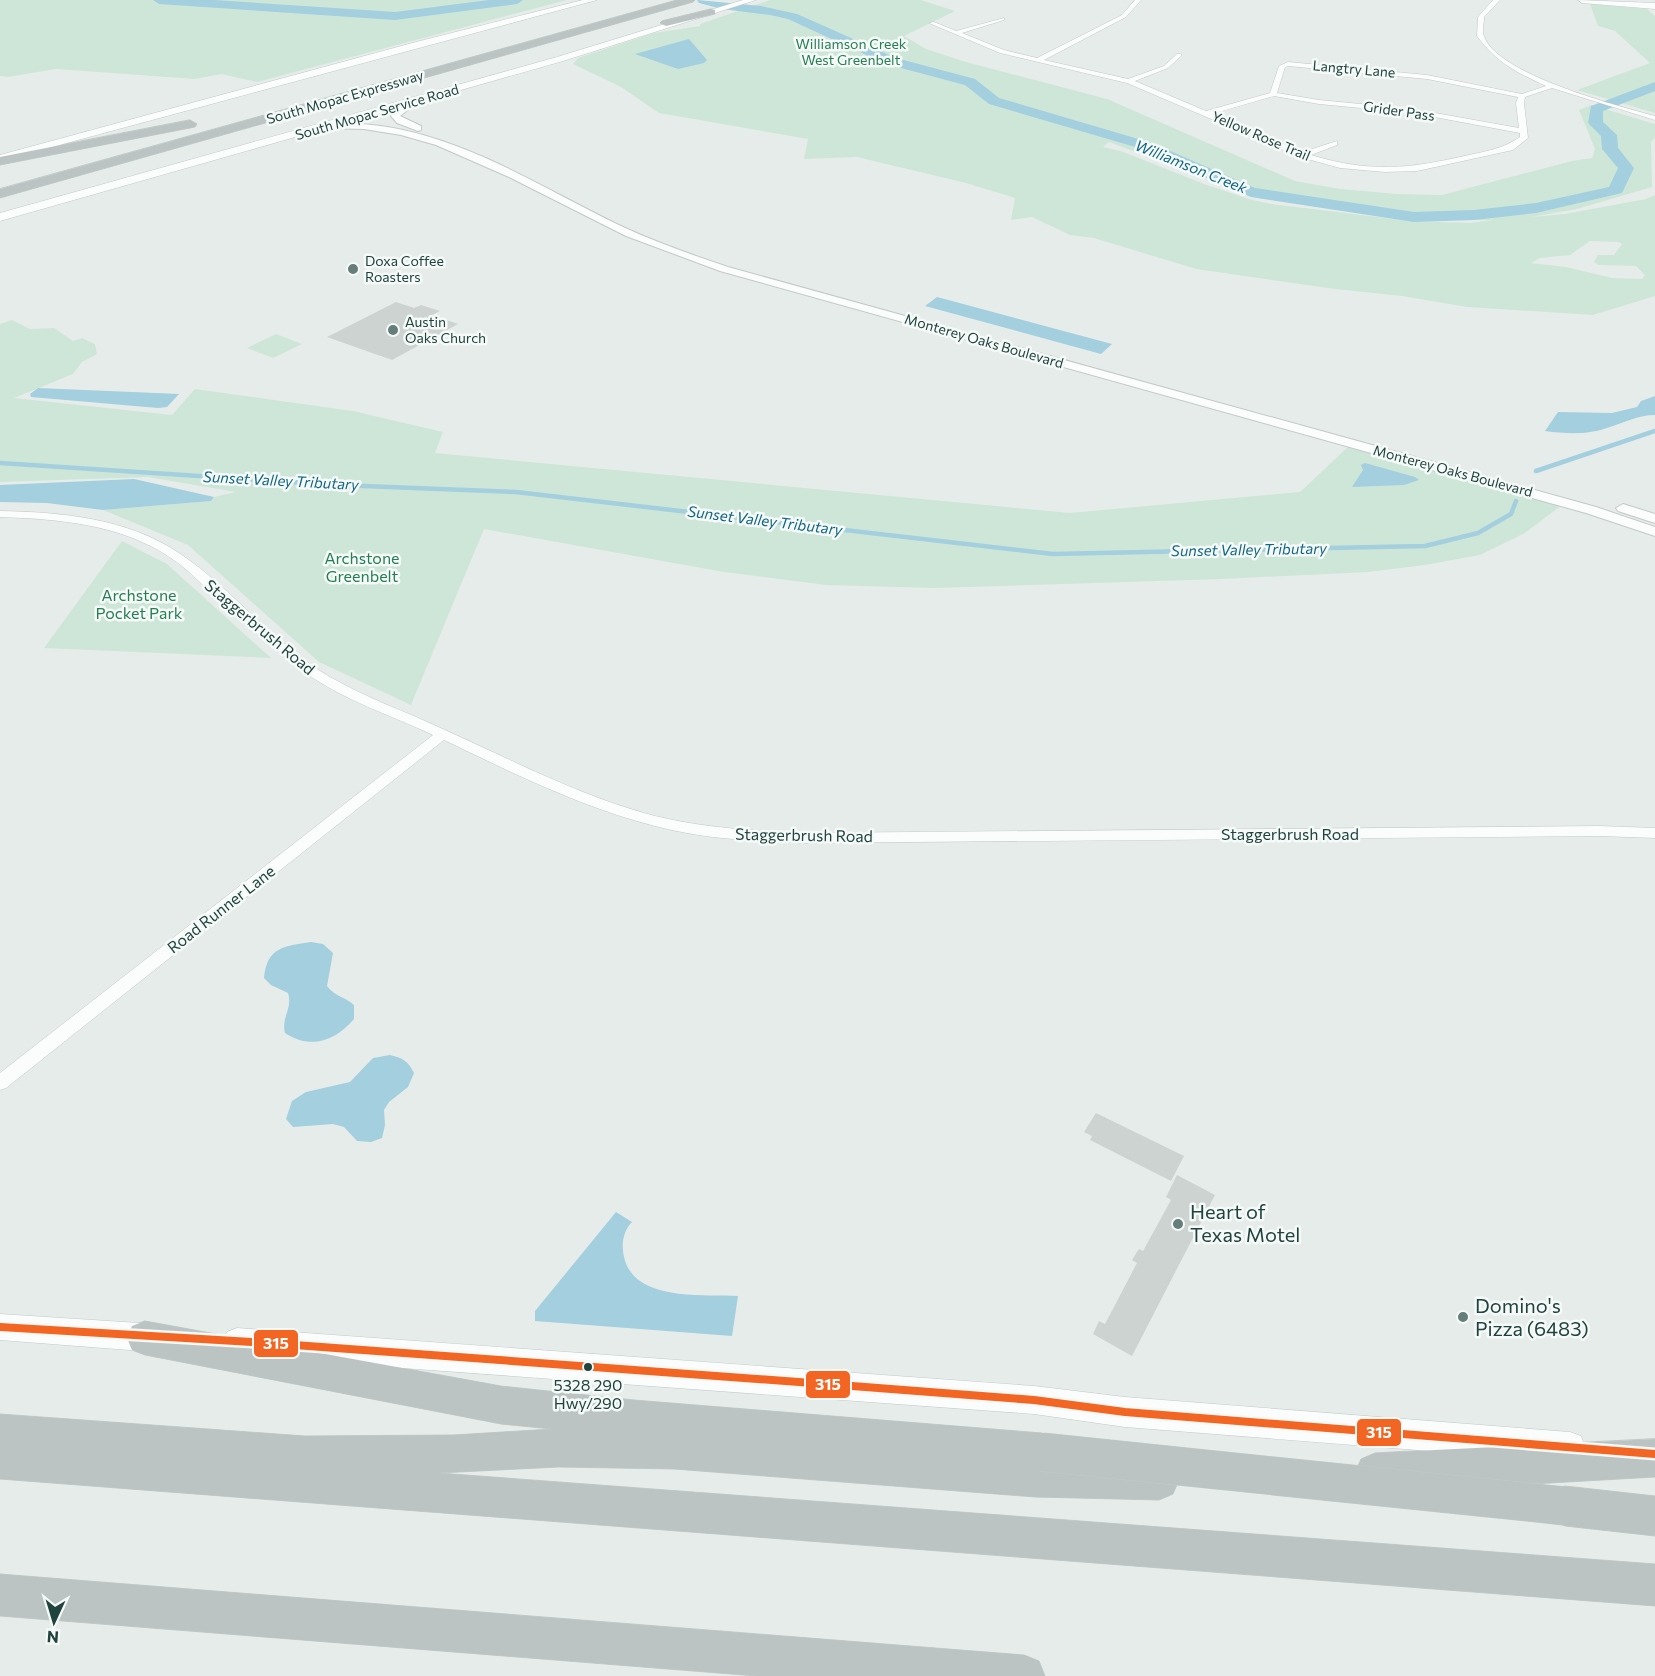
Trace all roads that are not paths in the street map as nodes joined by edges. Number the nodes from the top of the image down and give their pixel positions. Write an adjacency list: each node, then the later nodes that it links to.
1 (593, 0): 33 (main road)
2 (652, 0): 12 (highway)
3 (661, 0): 12 (highway, South Mopac Expressway)
4 (753, 0): 13 (main road, South Mopac Service Road)
5 (1138, 0): 18 (street)
6 (1497, 0): 20 (street)
7 (1582, 0): 11 (main road)
8 (1647, 0): 9 (main road)
9 (1655, 1)
10 (683, 2): 24 (highway, South Mopac Expressway)
11 (1655, 6)
12 (624, 10): 24 (highway, South Mopac Expressway)
13 (711, 12): 23 (main road, South Mopac Service Road); 24 (highway)
14 (1002, 19): 16 (street)
15 (932, 23): 16 (street, Yellow Rose Trail)
16 (956, 33): 18 (street, Yellow Rose Trail)
17 (1179, 55): 19 (street)
18 (1038, 60): 19 (street, Yellow Rose Trail)
19 (1129, 81): 25 (street, Yellow Rose Trail)
20 (1551, 86): 22 (street); 27 (street)
21 (1273, 94): 22 (street, Langtry Lane); 25 (street); 30 (street, Grider Pass)
22 (1522, 96): 30 (street)
23 (415, 101): 29 (main road, South Mopac Service Road); 38 (street, Monterey Oaks Boulevard)
24 (309, 102): 26 (highway); 34 (highway, South Mopac Expressway); 35 (highway, South Mopac Expressway)
25 (1206, 113): 32 (street, Yellow Rose Trail)
26 (231, 114)
27 (1655, 118)
28 (199, 122): 33 (highway)
29 (326, 126): 36 (main road, South Mopac Service Road); 39 (street, Monterey Oaks Boulevard)
30 (1524, 131): 32 (street, Yellow Rose Trail)
31 (1334, 143): 32 (street)
32 (1303, 155)
33 (0, 160)
34 (0, 184)
35 (0, 195)
36 (0, 217)
37 (0, 514): 40 (street, Staggerbrush Road)
38 (1655, 519)
39 (1655, 532)
40 (443, 734): 41 (street, Staggerbrush Road); 42 (street, Road Runner Lane)
41 (1655, 833)
42 (0, 1083)
43 (0, 1327): 44 (main road)
44 (145, 1338): 46 (main road); 49 (highway, bridge)
45 (0, 1433): 47 (highway)
46 (1655, 1454)
47 (1655, 1458)
48 (0, 1460): 50 (highway)
49 (1655, 1516)
50 (1655, 1585)
51 (0, 1595): 52 (highway)
52 (1024, 1676)

